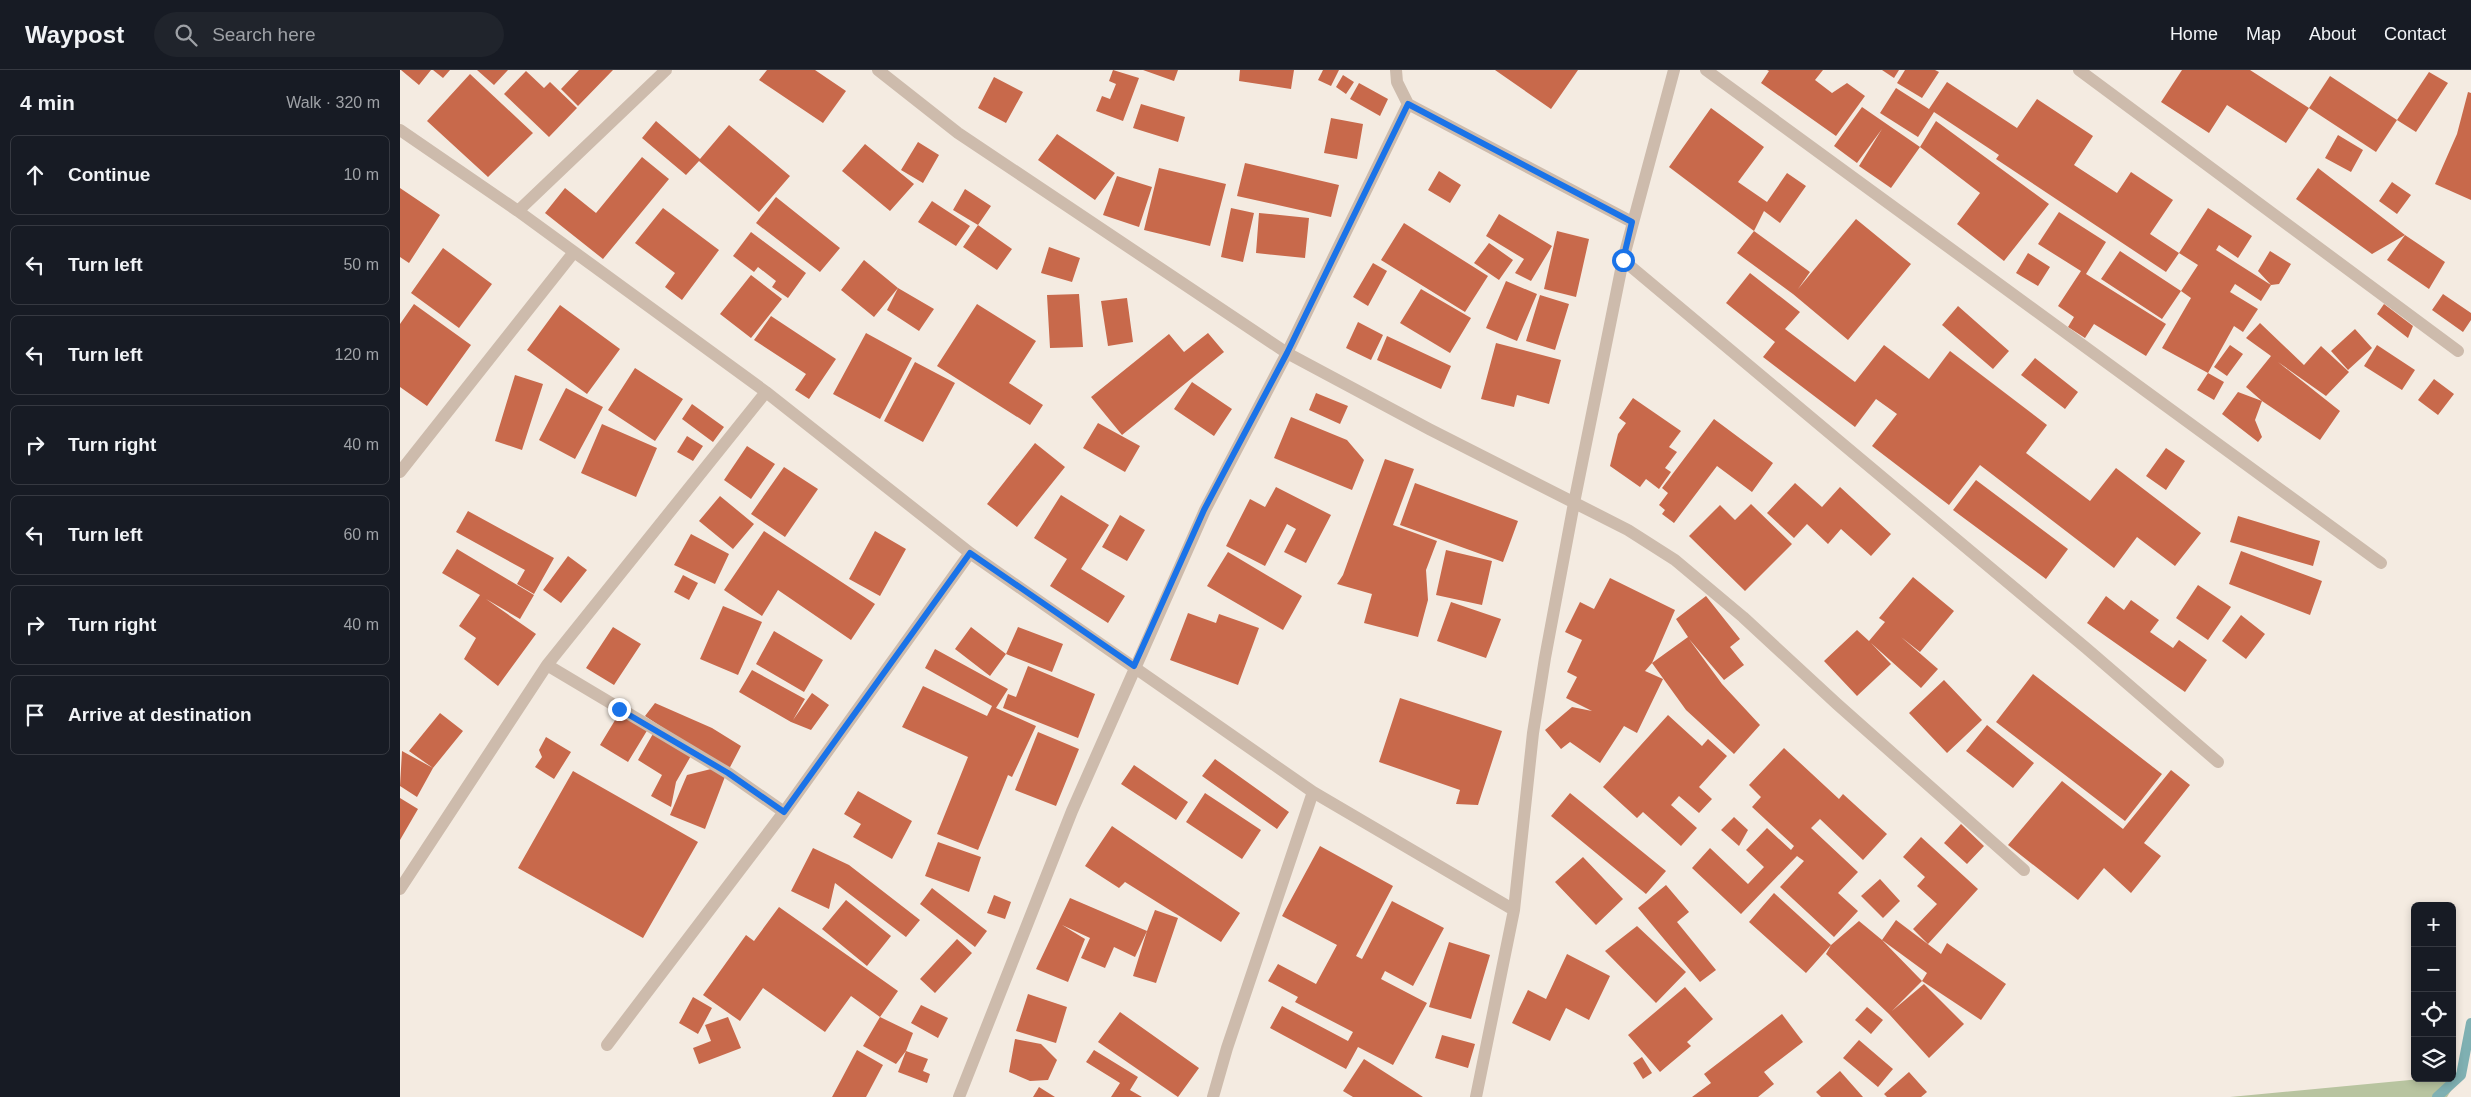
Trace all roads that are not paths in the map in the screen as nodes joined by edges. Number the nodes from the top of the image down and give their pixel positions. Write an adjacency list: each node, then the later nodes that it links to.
1 (666, 70): 9 (street)
2 (878, 70): 14 (street)
3 (1396, 70): 7 (street)
4 (1674, 70): 10 (street)
5 (1706, 70): 19 (street)
6 (2079, 70): 13 (street)
7 (1408, 104): 10 (street); 14 (street)
8 (400, 130): 9 (street)
9 (518, 211): 11 (street)
10 (1632, 222): 12 (street)
11 (574, 252): 15 (street); 16 (street)
12 (1623, 260): 17 (street); 22 (street)
13 (2458, 351)
14 (1287, 353): 17 (street); 21 (street)
15 (766, 392): 18 (street); 20 (street)
16 (400, 472)
17 (1574, 503): 25 (street); 27 (street)
18 (970, 553): 21 (street); 24 (street)
19 (2381, 563)
20 (546, 665): 24 (street); 26 (street)
21 (1134, 666): 23 (street); 29 (street)
22 (2218, 762)
23 (1313, 792): 27 (street); 30 (street)
24 (784, 812): 28 (street)
25 (2024, 870)
26 (400, 889)
27 (1514, 910): 31 (street)
28 (607, 1045)
29 (959, 1097)
30 (1213, 1097)
31 (1476, 1097)

